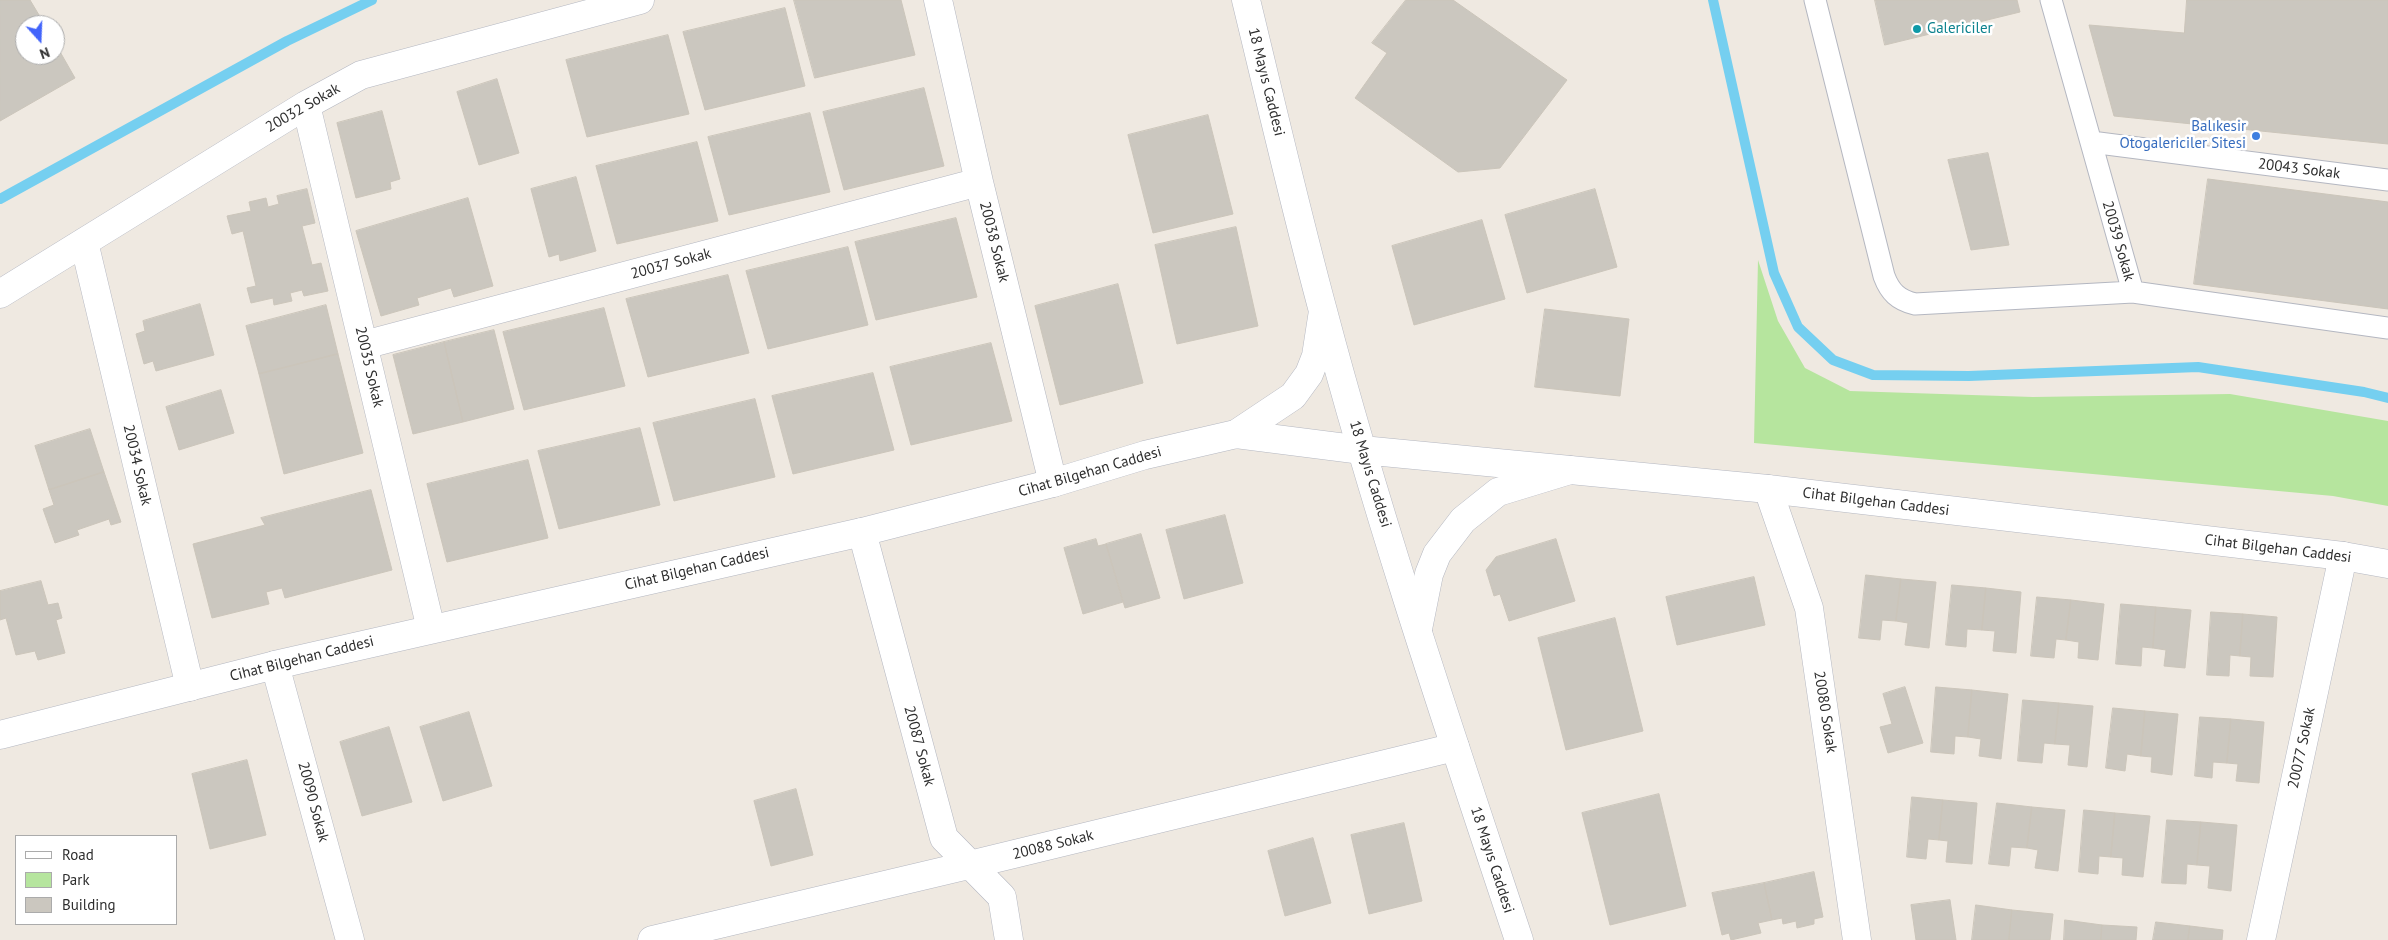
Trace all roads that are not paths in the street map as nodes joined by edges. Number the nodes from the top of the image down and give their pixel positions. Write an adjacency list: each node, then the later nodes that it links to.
1 (640, 0): 6 (street, 20032 Sokak)
2 (938, 0): 9 (street, 20038 Sokak)
3 (1246, 0): 13 (street, 18 Mayıs Caddesi)
4 (1815, 0): 11 (lane)
5 (2051, 0): 7 (lane, 20039 Sokak)
6 (306, 105): 10 (street, 20032 Sokak); 15 (street, 20035 Sokak)
7 (2090, 142): 8 (lane, 20043 Sokak); 11 (lane, 20039 Sokak)
8 (2388, 180)
9 (979, 182): 15 (street, 20037 Sokak); 19 (street, 20038 Sokak)
10 (84, 242): 12 (street, 20032 Sokak); 27 (street, 20034 Sokak)
11 (2132, 292): 14 (lane, 20039 Sokak)
12 (0, 294)
13 (1323, 311): 16 (street, Cihat Bilgehan Caddesi); 17 (street, 18 Mayıs Caddesi)
14 (2388, 328)
15 (364, 345): 24 (street, 20035 Sokak)
16 (1236, 434): 17 (street, Cihat Bilgehan Caddesi); 19 (street, Cihat Bilgehan Caddesi)
17 (1362, 450): 18 (street, Cihat Bilgehan Caddesi); 25 (street, 18 Mayıs Caddesi)
18 (1570, 470): 20 (street, Cihat Bilgehan Caddesi); 25 (street)
19 (1053, 483): 21 (street, Cihat Bilgehan Caddesi)
20 (1768, 489): 22 (street, Cihat Bilgehan Caddesi); 35 (street, 20080 Sokak)
21 (862, 532): 24 (street, Cihat Bilgehan Caddesi); 30 (street, 20087 Sokak)
22 (2344, 556): 23 (street, Cihat Bilgehan Caddesi); 36 (street, 20077 Sokak)
23 (2388, 564)
24 (431, 629): 26 (street, Cihat Bilgehan Caddesi)
25 (1418, 629): 29 (street, 18 Mayıs Caddesi)
26 (275, 665): 27 (street, Cihat Bilgehan Caddesi); 31 (street, 20090 Sokak)
27 (190, 687): 28 (street, Cihat Bilgehan Caddesi)
28 (0, 735)
29 (1455, 747): 30 (street, 20088 Sokak); 34 (street, 18 Mayıs Caddesi)
30 (969, 866): 32 (street, 20088 Sokak); 33 (street, 20087 Sokak)
31 (350, 940)
32 (652, 940)
33 (1009, 940)
34 (1519, 940)
35 (1857, 940)
36 (2261, 940)

